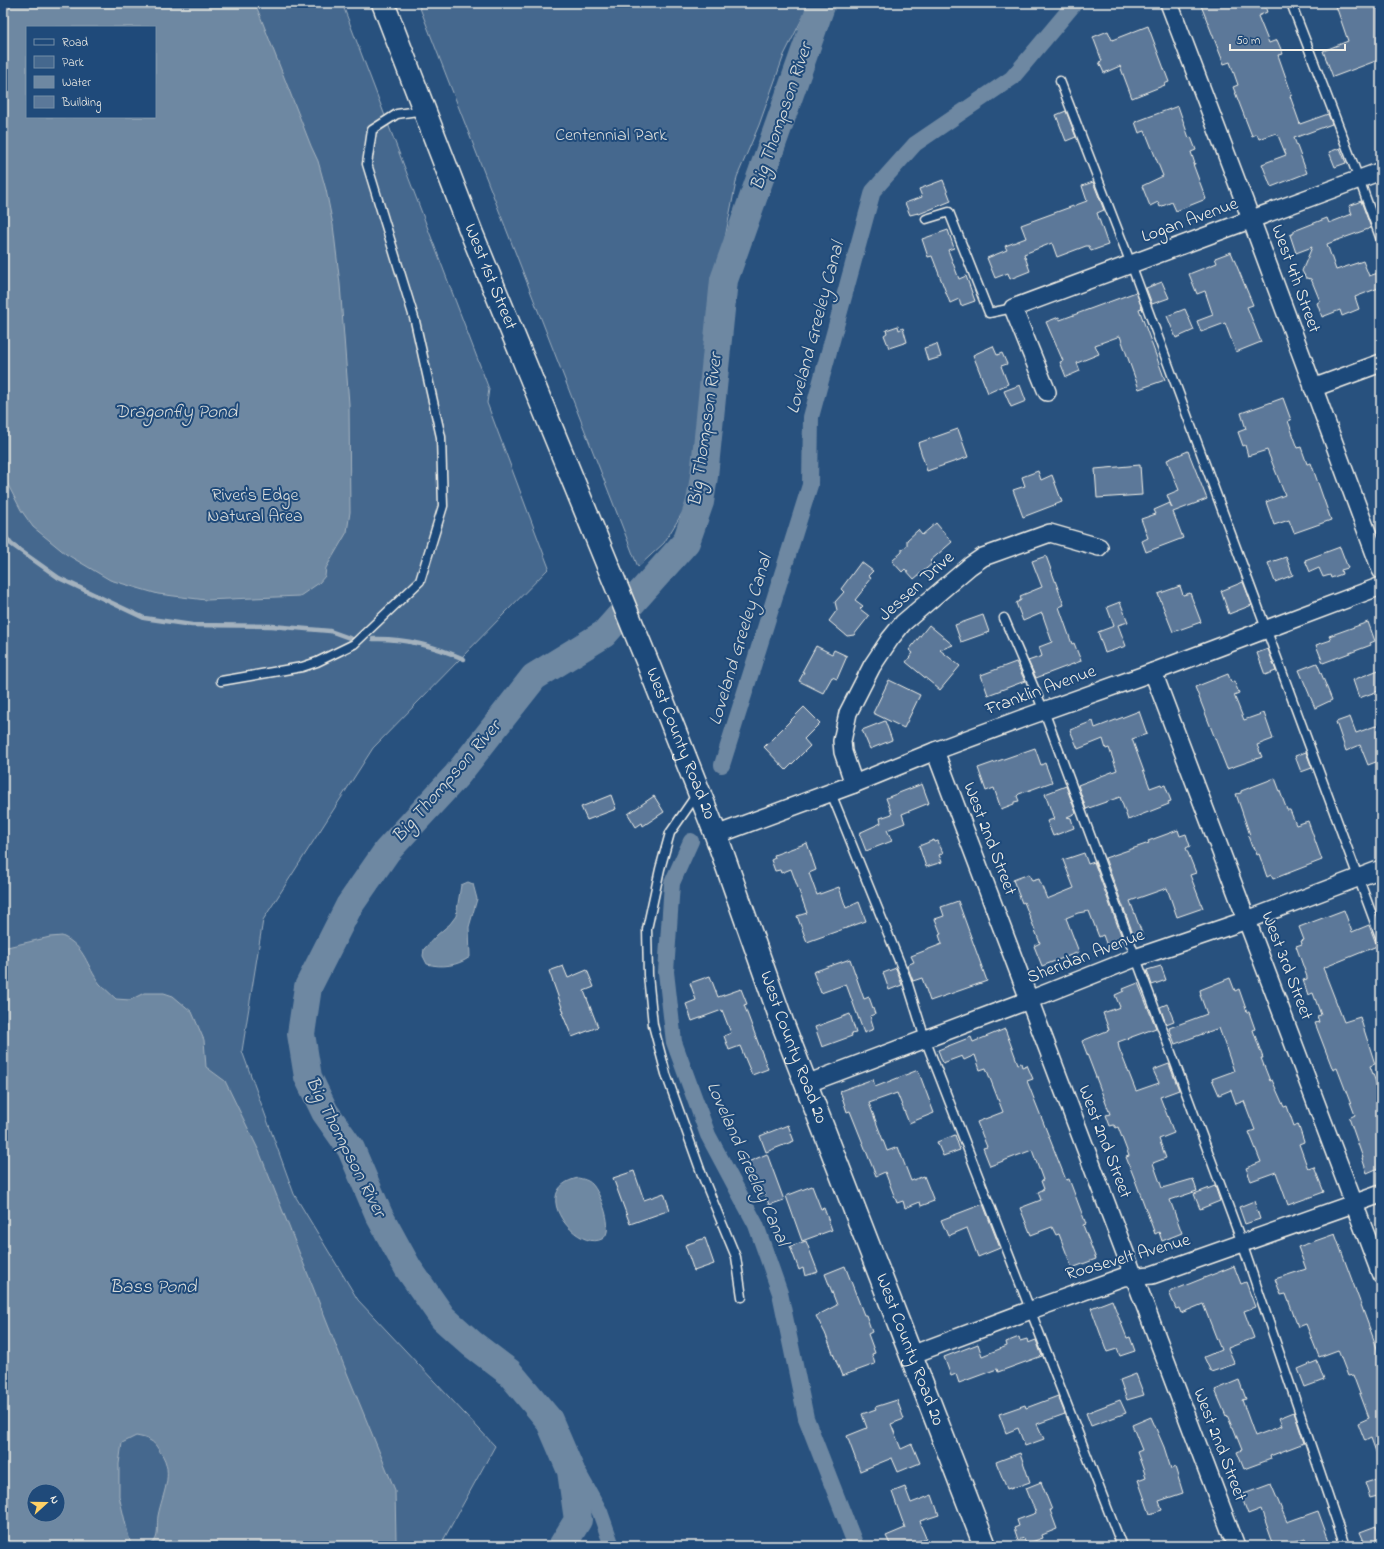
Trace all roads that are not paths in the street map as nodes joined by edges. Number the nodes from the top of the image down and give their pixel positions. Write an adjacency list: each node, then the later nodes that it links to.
1 (383, 3): 5 (main road, West 1st Street)
2 (1169, 3): 9 (street, West 4th Street)
3 (1291, 3): 7 (lane)
4 (1060, 81): 11 (lane)
5 (425, 110): 17 (main road, West 1st Street); 23 (lane)
6 (1381, 171): 7 (street, Logan Avenue)
7 (1360, 179): 9 (street, Logan Avenue); 10 (lane)
8 (926, 219): 12 (lane)
9 (1251, 219): 11 (street, Logan Avenue); 14 (street, West 4th Street)
10 (1381, 240)
11 (1130, 264): 12 (street, Logan Avenue); 21 (lane)
12 (1014, 308): 15 (street)
13 (1381, 363): 14 (street)
14 (1313, 388): 18 (street, West 4th Street)
15 (1047, 392)
16 (1099, 547): 26 (street, Jessen Drive)
17 (601, 549): 27 (main road, West County Road 20)
18 (1381, 570)
19 (1381, 586): 21 (street, Franklin Avenue)
20 (1004, 618): 24 (lane)
21 (1266, 630): 22 (street, Franklin Avenue); 31 (lane)
22 (1153, 672): 24 (street, Franklin Avenue); 32 (street, West 3rd Street)
23 (222, 681)
24 (1044, 711): 25 (street, Franklin Avenue); 34 (lane)
25 (935, 751): 26 (street, Franklin Avenue); 35 (street, West 2nd Street)
26 (854, 784): 28 (street, Franklin Avenue)
27 (699, 792): 29 (main road, West County Road 20); 43 (lane)
28 (831, 793): 29 (street, Franklin Avenue); 36 (lane)
29 (716, 835): 37 (main road, West County Road 20)
30 (1381, 869): 31 (street, Sheridan Avenue)
31 (1358, 878): 32 (street, Sheridan Avenue); 33 (lane)
32 (1247, 920): 34 (street, Sheridan Avenue); 39 (street, West 3rd Street)
33 (1381, 939)
34 (1135, 958): 35 (street, Sheridan Avenue); 40 (lane)
35 (1029, 1000): 36 (street, Sheridan Avenue); 42 (street, West 2nd Street)
36 (925, 1039): 37 (street, Sheridan Avenue); 44 (lane)
37 (806, 1084): 45 (main road, West County Road 20)
38 (1381, 1194): 39 (street, Roosevelt Avenue)
39 (1354, 1204): 40 (street, Roosevelt Avenue); 41 (street, West 3rd Street)
40 (1242, 1243): 42 (street, Roosevelt Avenue); 49 (lane)
41 (1381, 1275)
42 (1133, 1276): 44 (street, Roosevelt Avenue); 48 (street, West 2nd Street)
43 (742, 1297)
44 (1031, 1310): 45 (street, Roosevelt Avenue); 47 (lane)
45 (911, 1355): 46 (main road, West County Road 20)
46 (985, 1546)
47 (1122, 1546)
48 (1236, 1546)
49 (1345, 1546)

